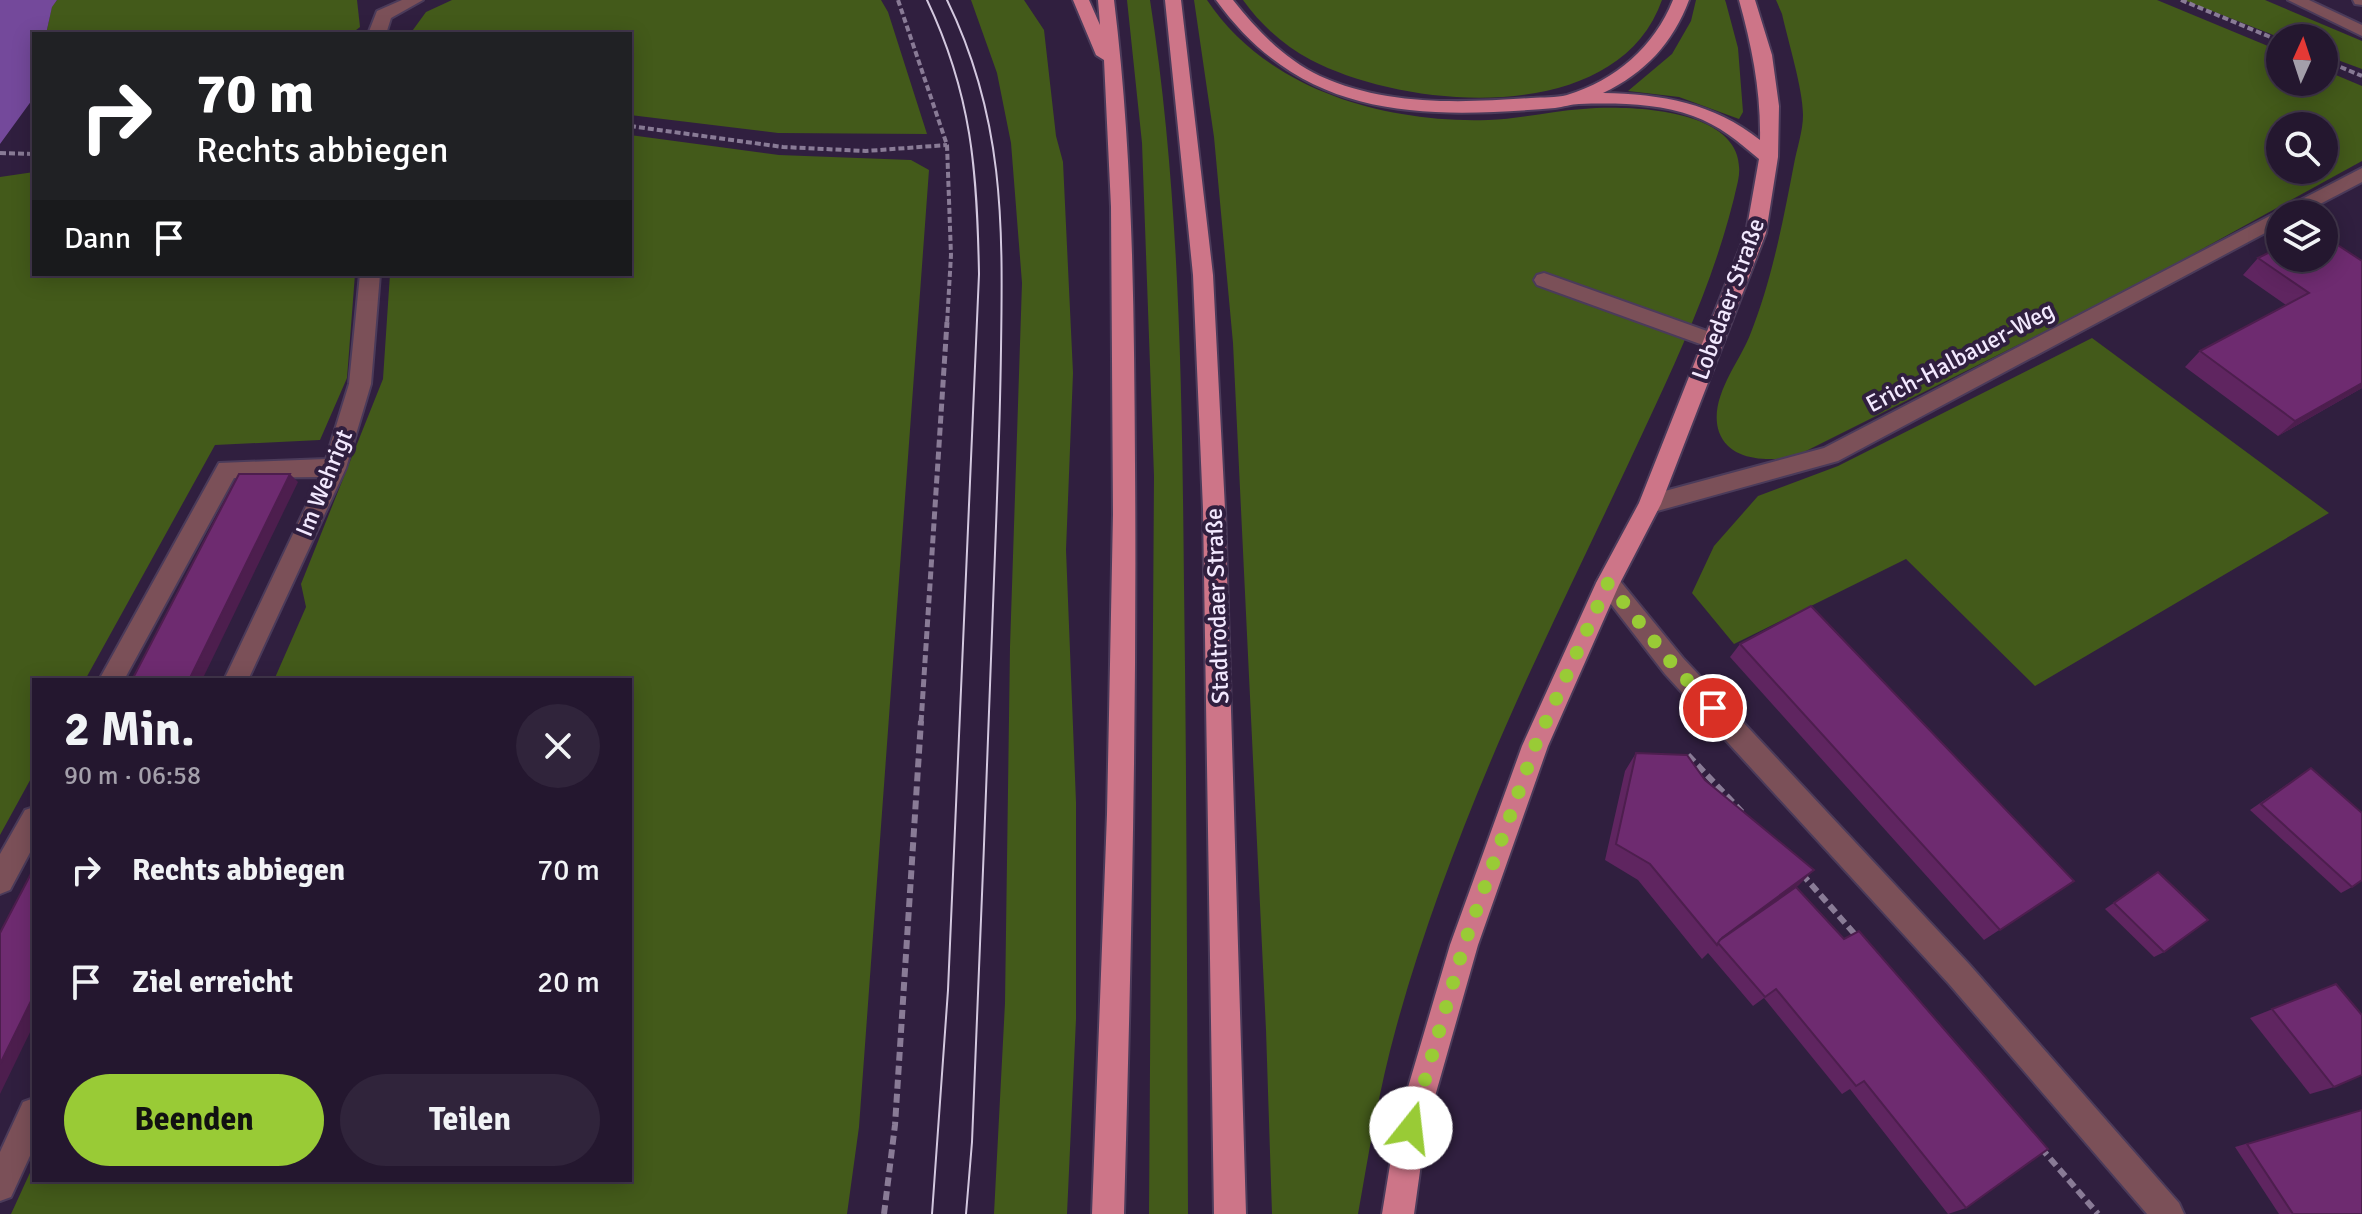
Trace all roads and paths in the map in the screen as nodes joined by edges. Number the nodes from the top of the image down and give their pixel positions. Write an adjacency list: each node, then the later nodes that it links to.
1 (415, 0): 11 (street)
2 (898, 0): 20 (path)
3 (1081, 0): 17 (main road)
4 (1106, 0): 17 (main road)
5 (1173, 0): 46 (main road, Stadtrodaer Straße)
6 (1224, 0): 18 (main road)
7 (1681, 0): 18 (main road)
8 (1747, 0): 23 (main road, Lobedaer Straße)
9 (2181, 0): 14 (path)
10 (2296, 0): 12 (street)
11 (380, 8): 13 (street)
12 (2362, 31)
13 (377, 32)
14 (2266, 35)
15 (2338, 66): 16 (path)
16 (2362, 76)
17 (1116, 79): 45 (main road)
18 (1571, 100): 23 (main road)
19 (632, 126): 20 (path)
20 (947, 145): 44 (path)
21 (0, 153): 22 (path)
22 (32, 154)
23 (1769, 157): 29 (main road, Lobedaer Straße)
24 (2362, 174): 25 (street)
25 (2313, 200)
26 (2266, 224): 31 (street, Erich-Halbauer-Weg)
27 (370, 276): 30 (street, Im Wehrigt)
28 (1544, 280): 29 (street)
29 (1714, 341): 31 (main road, Lobedaer Straße)
30 (335, 468): 33 (street); 34 (street, Im Wehrigt)
31 (1650, 504): 32 (main road, Lobedaer Straße)
32 (1608, 583): 47 (main road, Lobedaer Straße); 49 (street)
33 (112, 678)
34 (237, 678)
35 (1688, 755): 37 (path)
36 (32, 823): 39 (street)
37 (1753, 823)
38 (1797, 869): 40 (path)
39 (0, 881)
40 (1866, 947)
41 (32, 1117): 43 (street)
42 (2037, 1144): 48 (path)
43 (0, 1186)
44 (884, 1214)
45 (1108, 1214)
46 (1230, 1214)
47 (1398, 1214)
48 (2098, 1214)
49 (2168, 1214)

